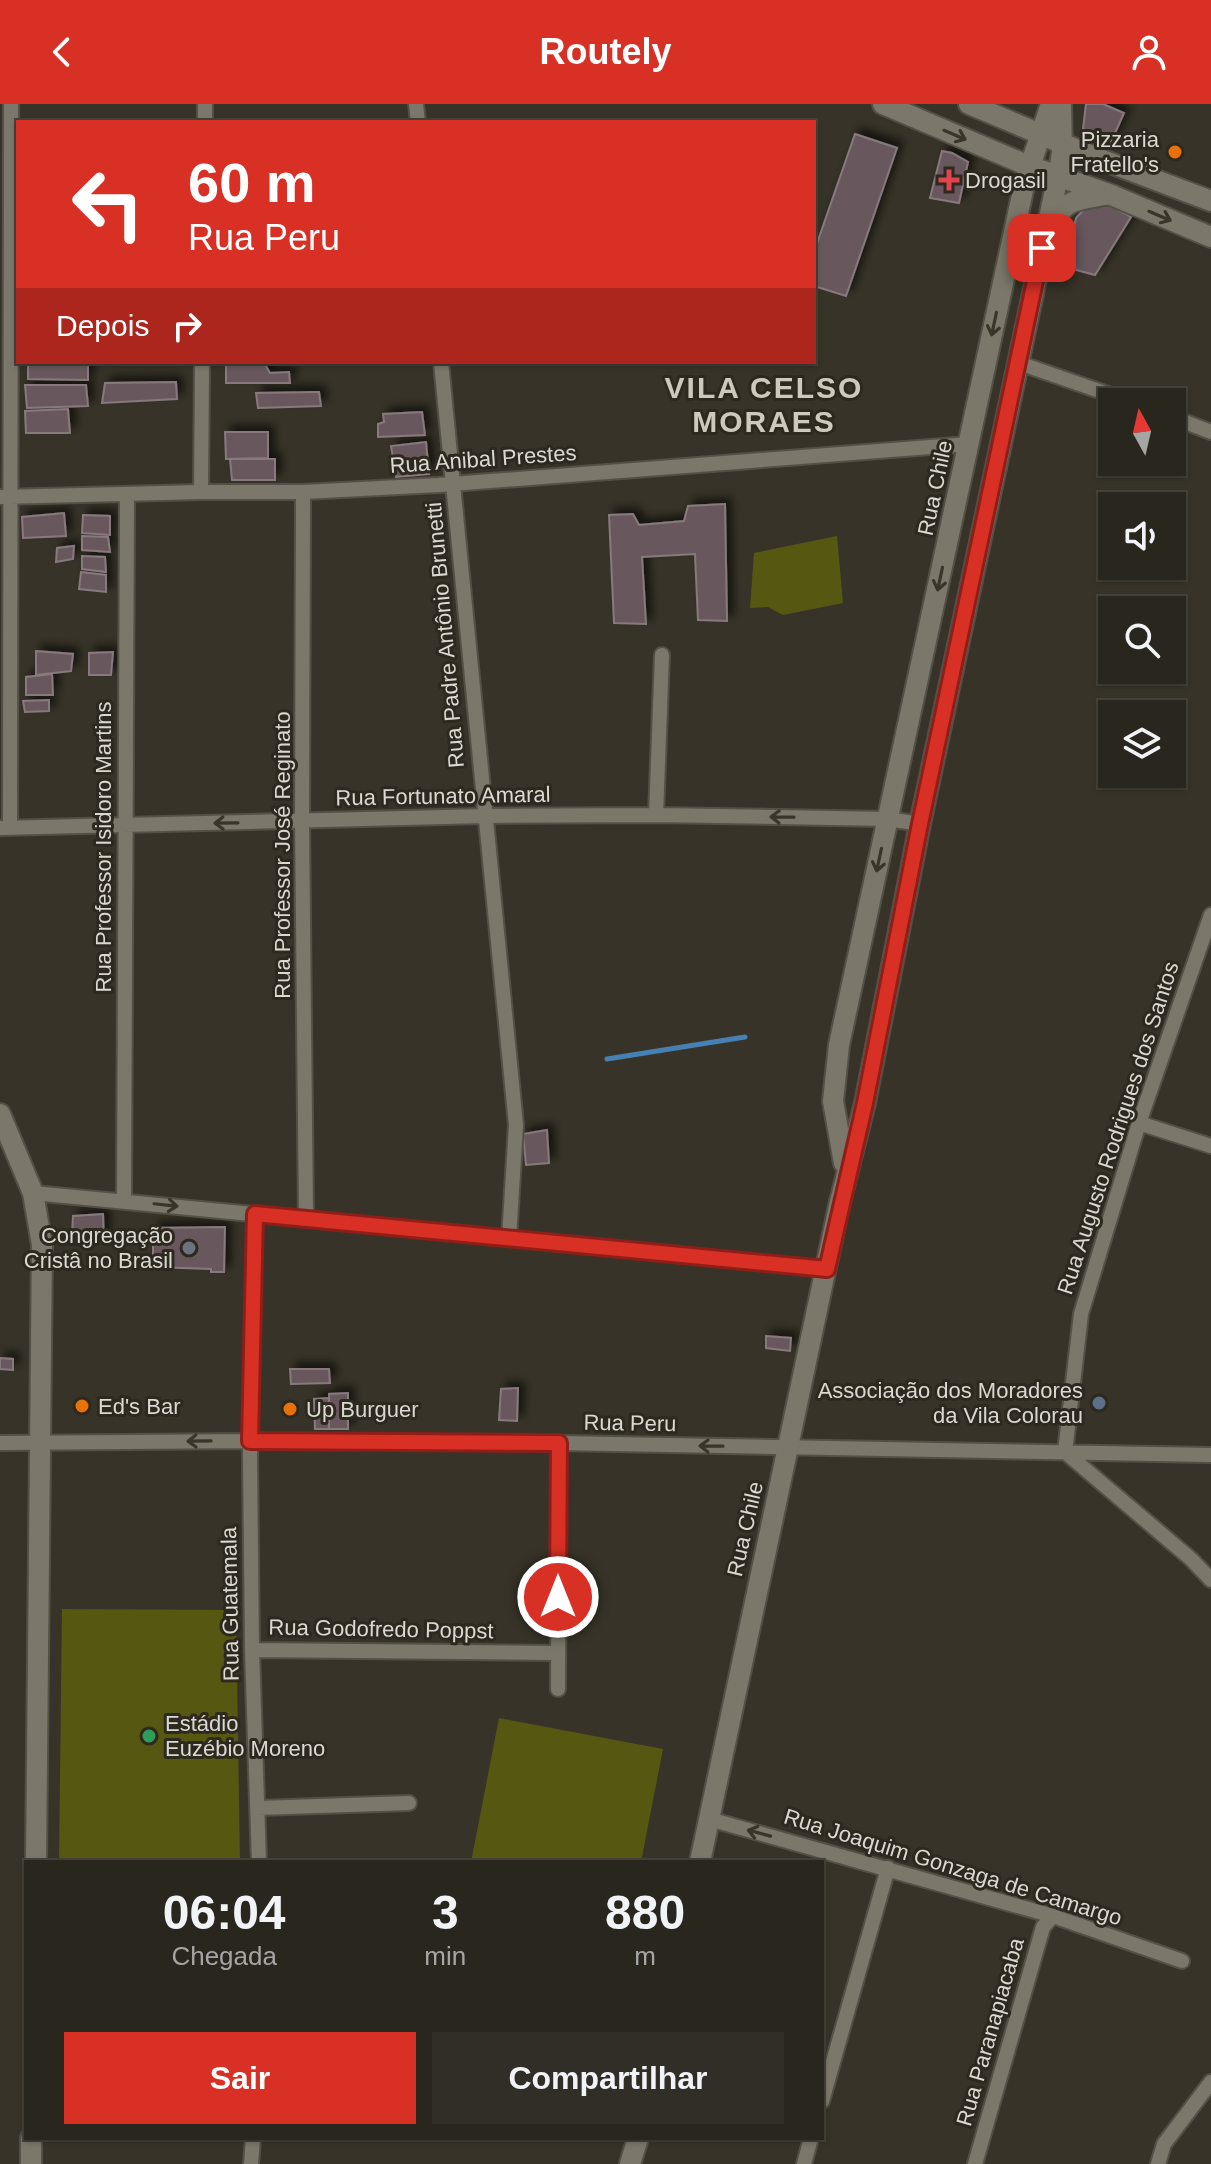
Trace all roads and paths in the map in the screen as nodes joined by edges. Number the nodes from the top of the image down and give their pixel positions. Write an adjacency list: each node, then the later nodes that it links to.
1 (11, 104): 25 (street)
2 (883, 104): 8 (main road, one-way to 8)
3 (969, 104): 6 (main road)
4 (1051, 104): 6 (main road, Rua Chile)
5 (1061, 104): 7 (main road, Rua Chile)
6 (1039, 134): 7 (main road); 8 (main road, Rua Chile)
7 (1062, 143): 9 (main road, Rua Chile); 11 (main road)
8 (1029, 166): 9 (main road); 20 (main road, Rua Chile, one-way to 20)
9 (1058, 176): 10 (main road); 13 (main road, Rua Chile)
10 (1109, 194): 12 (main road, one-way to 12); 13 (main road)
11 (1211, 201)
12 (1211, 237)
13 (1042, 248): 14 (main road, Rua Chile)
14 (1019, 363): 17 (street); 32 (main road, Rua Chile)
15 (202, 364): 22 (street)
16 (441, 364): 21 (street, Rua Padre Antônio Brunetti)
17 (1098, 391)
18 (1186, 422): 19 (street)
19 (1211, 432)
20 (969, 444): 21 (street, Rua Anibal Prestes); 29 (main road, Rua Chile, one-way to 29)
21 (453, 484): 23 (street, Rua Anibal Prestes); 28 (street, Rua Padre Antônio Brunetti)
22 (201, 492): 23 (street, Rua Anibal Prestes); 24 (street, Rua Anibal Prestes)
23 (303, 492): 30 (street, Rua Professor José Reginato)
24 (127, 494): 25 (street, Rua Anibal Prestes); 31 (street, Rua Professor Isidoro Martins)
25 (5, 497): 33 (street)
26 (662, 655): 27 (street)
27 (656, 815): 28 (street, Rua Fortunato Amaral); 29 (street, Rua Fortunato Amaral, one-way to 27)
28 (484, 816): 30 (street, Rua Fortunato Amaral); 45 (street, Rua Padre Antônio Brunetti)
29 (888, 819): 32 (street); 35 (main road, Rua Chile, one-way to 35)
30 (302, 822): 31 (street, Rua Fortunato Amaral, one-way to 31); 44 (street, Rua Professor José Reginato)
31 (125, 824): 33 (street, Rua Fortunato Amaral); 41 (street, Rua Professor Isidoro Martins)
32 (920, 824): 36 (main road, Rua Chile)
33 (5, 828)
34 (1211, 915): 38 (street, Rua Augusto Rodrigues dos Santos)
35 (833, 1101): 36 (main road); 42 (main road, Rua Chile)
36 (865, 1103): 42 (main road, Rua Chile)
37 (0, 1114): 40 (main road)
38 (1139, 1123): 39 (street); 52 (street, Rua Augusto Rodrigues dos Santos)
39 (1211, 1146)
40 (33, 1193): 41 (street); 49 (main road)
41 (124, 1201): 43 (street, one-way to 43)
42 (839, 1206): 46 (main road, Rua Chile)
43 (255, 1214): 44 (street); 47 (street, Rua Guatemala)
44 (306, 1218): 45 (street)
45 (509, 1239): 46 (street)
46 (827, 1269): 51 (main road, Rua Chile)
47 (250, 1441): 49 (street, Rua Peru, one-way to 49); 50 (street, Rua Peru); 55 (street, Rua Guatemala)
48 (0, 1443): 49 (street, Rua Peru)
49 (41, 1443): 61 (main road)
50 (559, 1443): 51 (street, Rua Peru, one-way to 50); 56 (street)
51 (789, 1447): 52 (street, Rua Peru); 60 (main road, Rua Chile)
52 (1065, 1452): 53 (street, Rua Peru); 54 (street)
53 (1211, 1455)
54 (1211, 1580)
55 (252, 1650): 56 (street, Rua Godofredo Poppst); 59 (street, Rua Guatemala)
56 (558, 1653): 57 (street)
57 (558, 1689)
58 (409, 1803): 59 (street)
59 (258, 1808): 62 (street, Rua Guatemala)
60 (709, 1819): 63 (main road, Rua Chile); 64 (street, Rua Joaquim Gonzaga de Camargo, one-way to 60)
61 (36, 1860)
62 (259, 1860)
63 (700, 1860)
64 (888, 1868): 65 (street, Rua Joaquim Gonzaga de Camargo); 68 (street)
65 (1053, 1916): 66 (street, Rua Joaquim Gonzaga de Camargo); 77 (street, Rua Paranapiacaba)
66 (1182, 1961)
67 (1211, 2082): 78 (street)
68 (824, 2094)
69 (31, 2140): 73 (main road)
70 (253, 2140): 74 (street)
71 (637, 2140): 75 (main road)
72 (810, 2140): 76 (street)
73 (31, 2164)
74 (251, 2164)
75 (630, 2164)
76 (804, 2164)
77 (975, 2164)
78 (1158, 2164)

